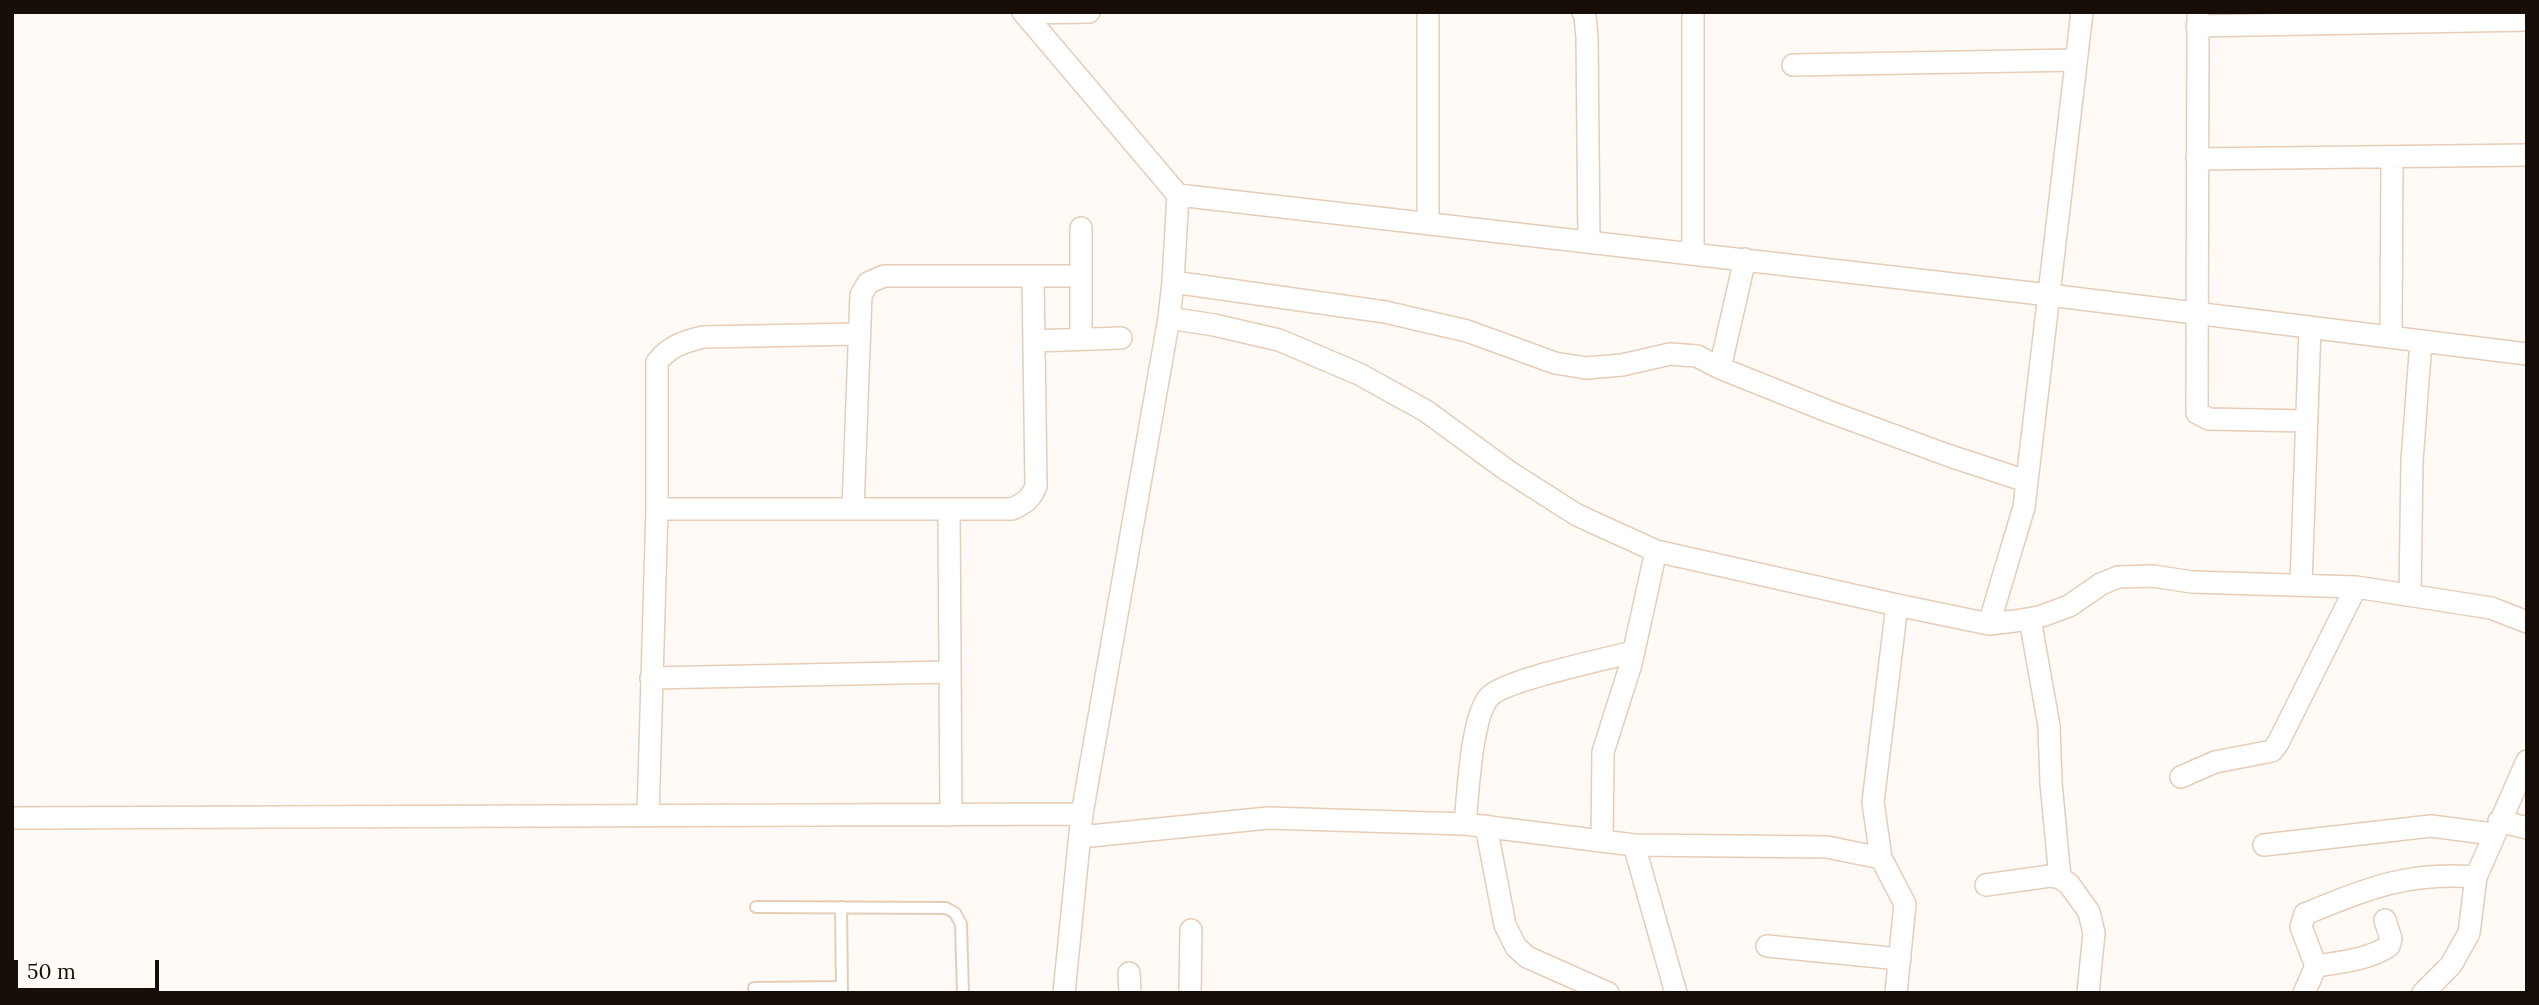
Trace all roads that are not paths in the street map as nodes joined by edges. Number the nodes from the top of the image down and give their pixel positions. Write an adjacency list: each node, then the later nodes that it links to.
1 (1089, 12): 6 (street)
2 (1428, 12): 16 (street)
3 (1583, 12): 18 (street)
4 (1693, 12): 19 (street)
5 (2082, 12): 10 (street)
6 (1024, 13): 15 (street)
7 (2291, 18): 8 (street); 9 (street)
8 (2197, 19): 14 (street)
9 (2527, 20)
10 (2076, 60): 11 (street); 24 (street)
11 (1793, 65)
12 (2527, 155): 13 (street)
13 (2392, 157): 14 (street); 29 (street)
14 (2197, 159): 25 (street)
15 (1178, 195): 16 (street); 23 (street)
16 (1428, 223): 18 (street)
17 (1082, 228): 22 (street)
18 (1588, 242): 19 (street)
19 (1693, 253): 20 (street)
20 (1745, 259): 24 (street); 35 (street)
21 (1033, 276): 22 (street); 28 (street); 32 (street)
22 (1081, 276): 31 (street)
23 (1173, 282): 26 (street); 35 (street)
24 (2049, 295): 25 (street); 37 (street)
25 (2196, 313): 27 (street); 36 (street)
26 (1168, 318): 41 (street); 54 (street)
27 (2311, 327): 29 (street); 36 (street)
28 (858, 334): 38 (street); 39 (street)
29 (2391, 337): 33 (street)
30 (1121, 338): 31 (street)
31 (1082, 339): 32 (street)
32 (1034, 341): 40 (street)
33 (2421, 341): 34 (street); 44 (street)
34 (2527, 354)
35 (1720, 368): 37 (street)
36 (2307, 421): 42 (street)
37 (2026, 481): 48 (street)
38 (657, 509): 39 (street); 51 (street)
39 (853, 509): 40 (street)
40 (949, 509): 50 (street)
41 (1656, 551): 45 (street); 49 (street)
42 (2301, 585): 43 (street); 46 (street)
43 (2356, 587): 44 (street); 53 (street)
44 (2410, 595): 47 (street)
45 (1897, 605): 48 (street); 65 (street)
46 (2030, 619): 48 (street); 67 (street)
47 (2527, 622)
48 (1989, 624)
49 (1633, 652): 58 (street); 62 (street)
50 (950, 673): 51 (street); 55 (street)
51 (651, 678): 56 (street)
52 (2527, 761): 59 (street)
53 (2181, 777)
54 (1082, 814): 55 (street); 61 (street)
55 (951, 815): 56 (street)
56 (648, 816): 57 (street)
57 (12, 818)
58 (1475, 825): 61 (street); 62 (street); 81 (street)
59 (2496, 828): 60 (street); 64 (street); 66 (street)
60 (2527, 828)
61 (1080, 837): 79 (street)
62 (1602, 840): 63 (street)
63 (1634, 845): 65 (street); 82 (street)
64 (2264, 845)
65 (1881, 858): 74 (street)
66 (2476, 877): 75 (street); 86 (street)
67 (2060, 878): 68 (street); 84 (street)
68 (1986, 885)
69 (841, 907): 70 (lane); 77 (lane); 78 (lane)
70 (756, 908)
71 (2385, 920): 75 (street)
72 (1191, 930): 80 (street)
73 (1768, 946): 74 (street)
74 (1900, 959): 83 (street)
75 (2316, 966): 85 (street)
76 (754, 988): 77 (lane)
77 (842, 990)
78 (963, 993)
79 (1063, 993)
80 (1190, 993)
81 (1608, 993)
82 (1676, 993)
83 (1896, 993)
84 (2088, 993)
85 (2304, 993)
86 (2423, 993)

